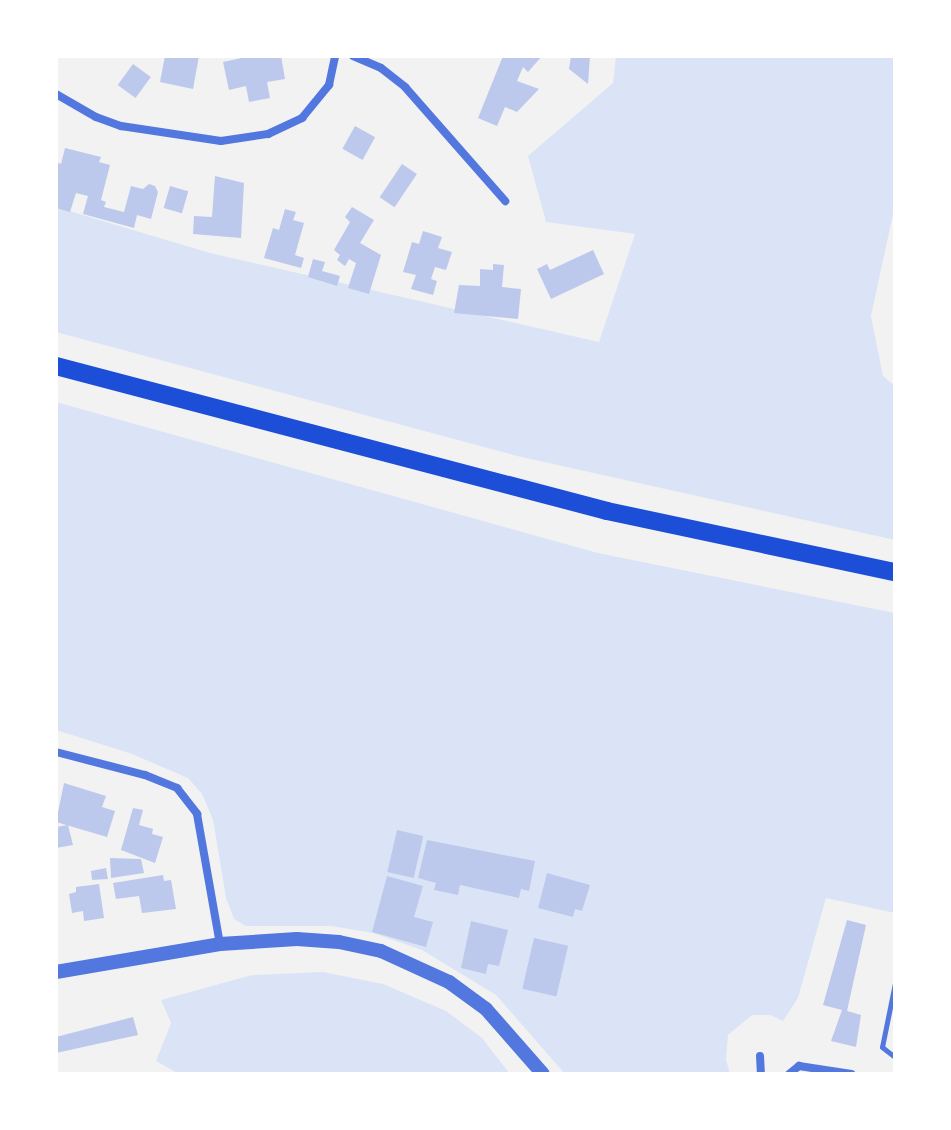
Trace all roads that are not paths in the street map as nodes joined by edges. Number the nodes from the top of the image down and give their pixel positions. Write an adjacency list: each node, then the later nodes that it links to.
1 (335, 56): 3 (street)
2 (353, 56): 4 (street)
3 (56, 94)
4 (505, 201)
5 (895, 286): 6 (lane)
6 (895, 305)
7 (56, 366): 8 (highway)
8 (895, 572)
9 (56, 752): 10 (street)
10 (220, 944): 11 (street); 15 (street)
11 (56, 972)
12 (895, 983): 14 (lane)
13 (760, 1056): 16 (street)
14 (895, 1057)
15 (543, 1074)
16 (761, 1074)
17 (789, 1074): 18 (street)
18 (851, 1074)

